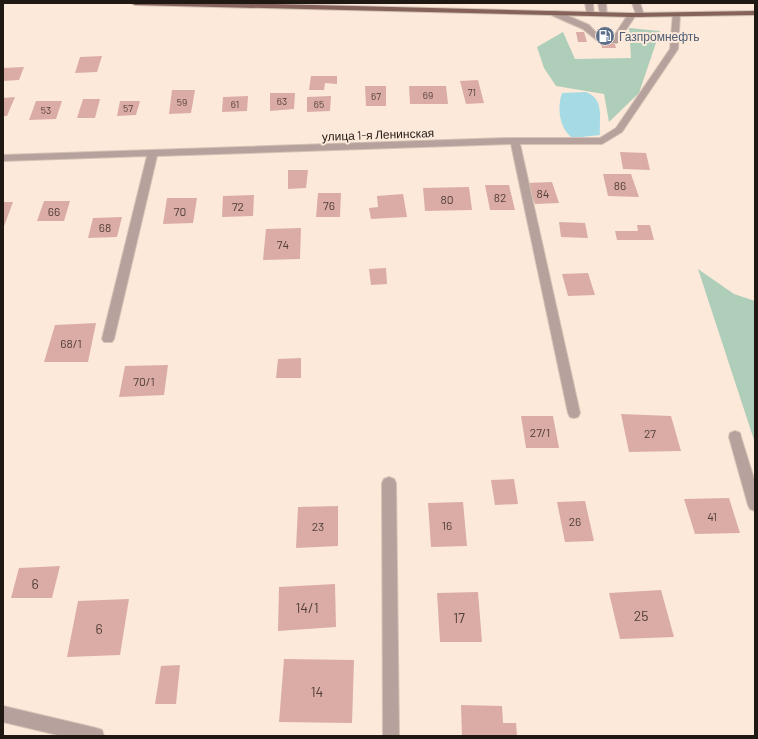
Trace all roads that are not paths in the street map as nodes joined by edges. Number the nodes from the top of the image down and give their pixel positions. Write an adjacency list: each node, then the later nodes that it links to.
1 (135, 3): 5 (main road)
2 (589, 3): 9 (street)
3 (602, 3): 10 (street)
4 (636, 3): 11 (street)
5 (282, 5): 6 (main road)
6 (316, 5): 7 (main road)
7 (554, 13): 9 (main road); 11 (street)
8 (755, 13): 12 (main road)
9 (592, 14): 10 (main road)
10 (604, 14): 11 (main road)
11 (636, 15): 12 (main road)
12 (676, 15): 13 (street, улица 1-я Ленинская)
13 (516, 142): 14 (street, улица 1-я Ленинская); 17 (street)
14 (153, 153): 15 (street, улица 1-я Ленинская); 16 (street)
15 (3, 158)
16 (108, 339)
17 (574, 414)
18 (735, 437): 20 (street)
19 (389, 483): 23 (street)
20 (755, 505)
21 (3, 714): 22 (street)
22 (96, 736)
23 (391, 736)

